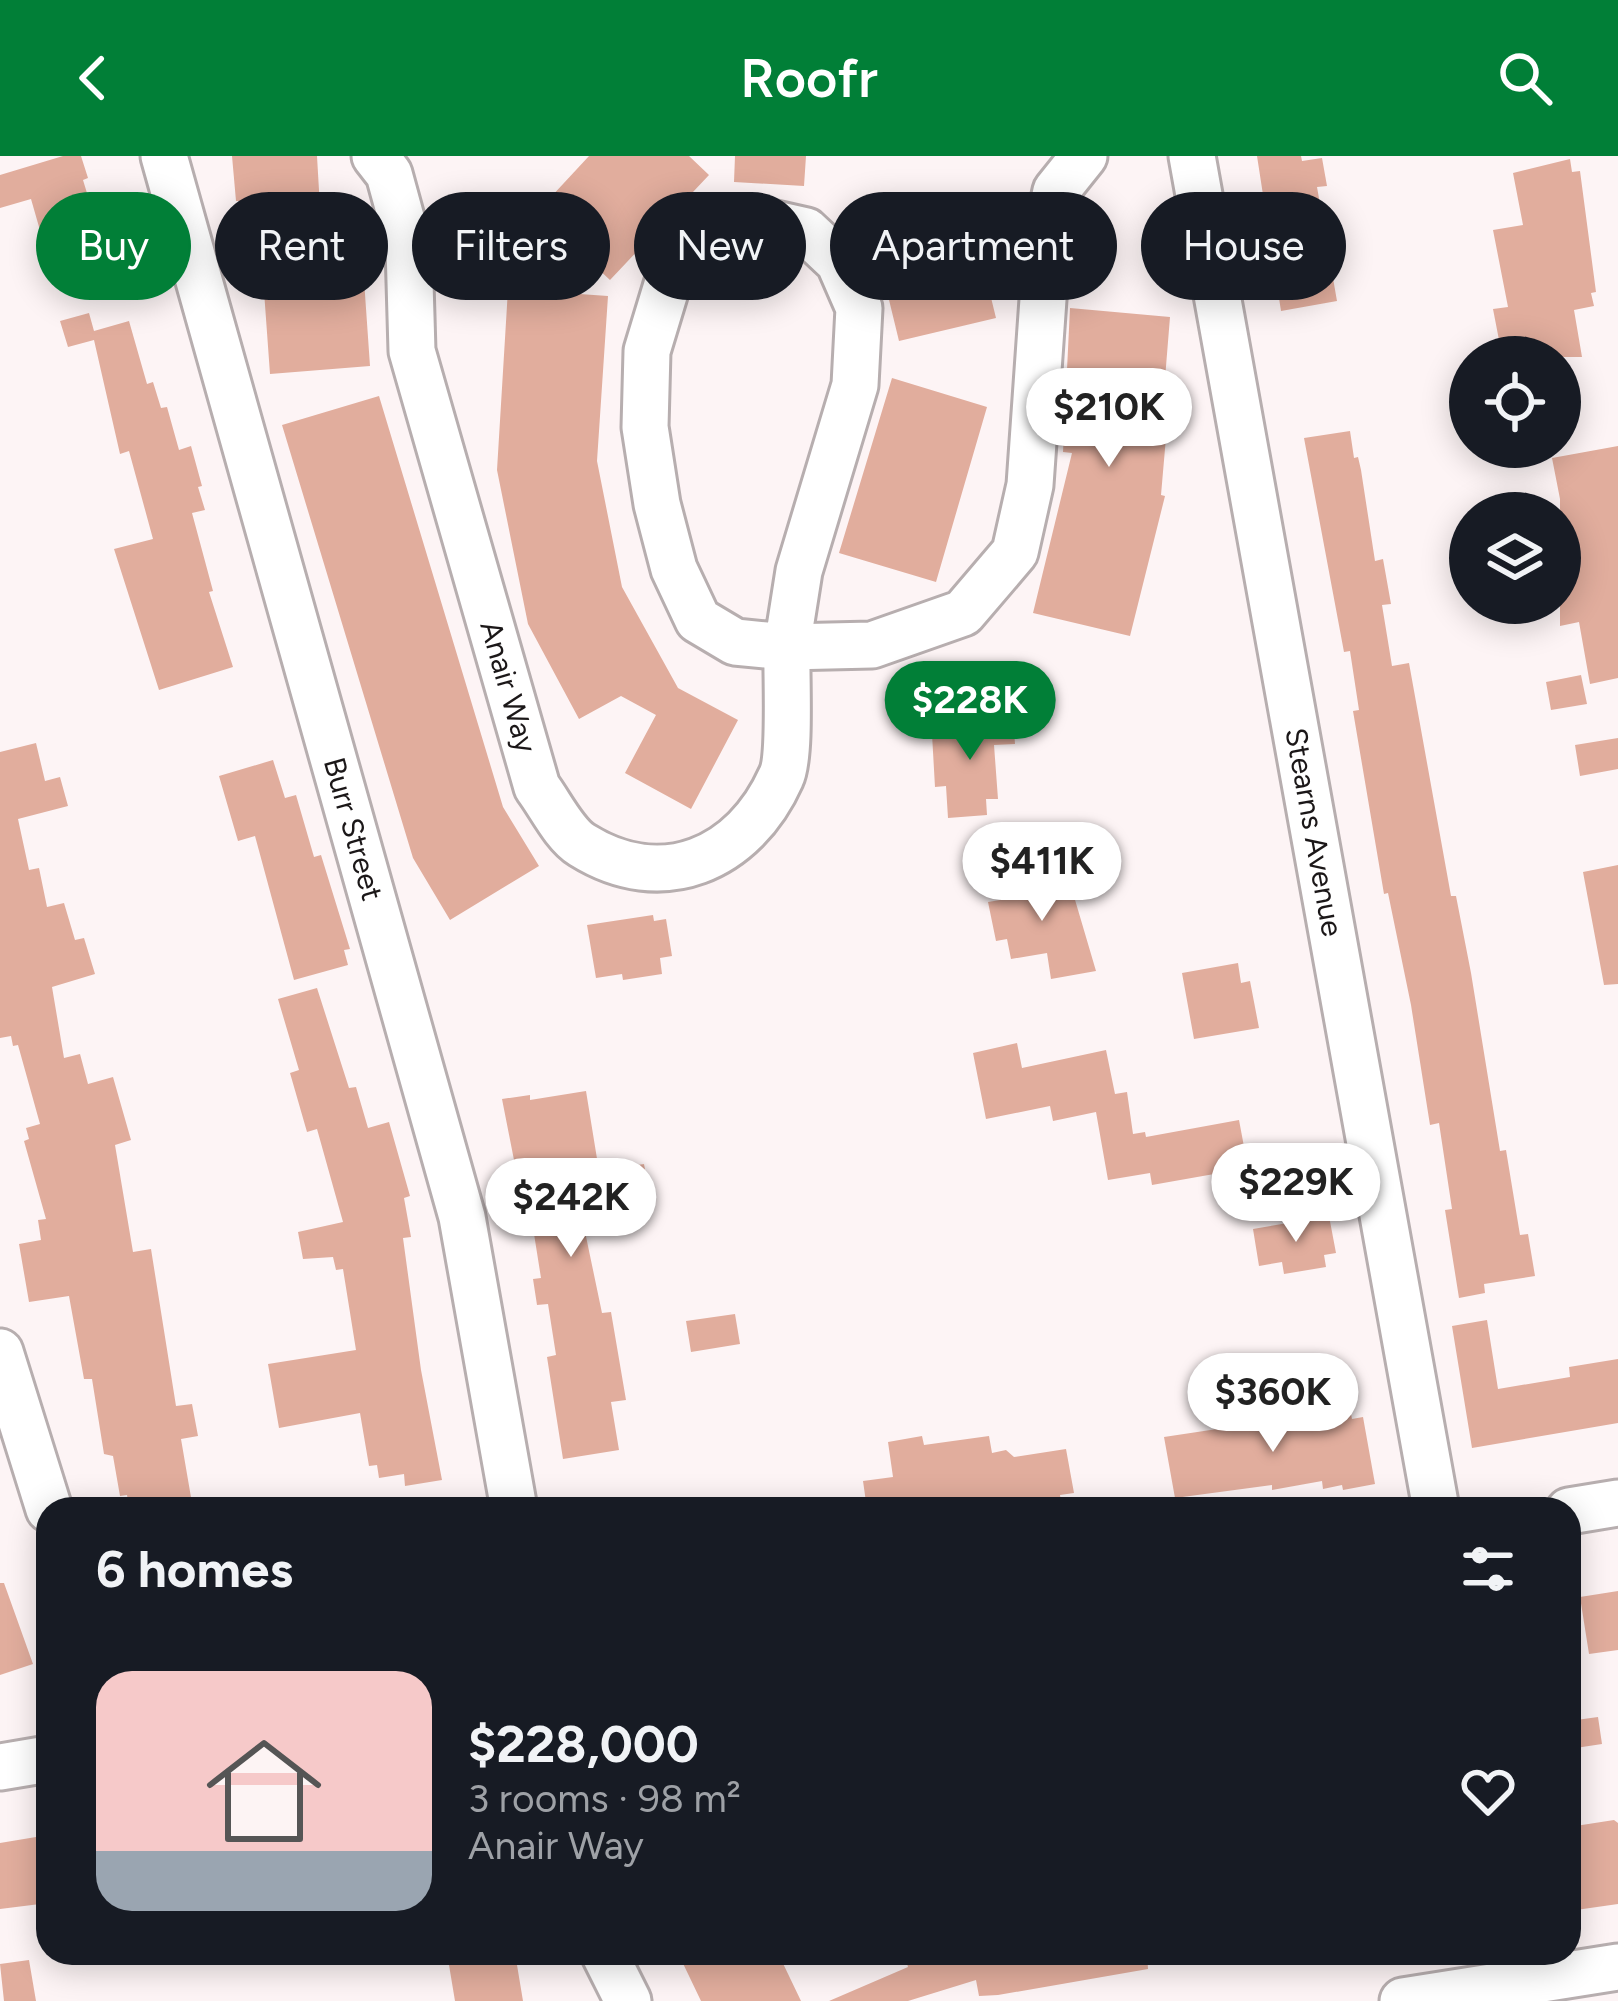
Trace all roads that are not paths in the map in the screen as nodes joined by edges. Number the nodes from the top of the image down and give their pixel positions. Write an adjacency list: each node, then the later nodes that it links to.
1 (164, 156): 8 (street, Burr Street)
2 (375, 156): 5 (street, Anair Way)
3 (1084, 156): 5 (street, Anair Way)
4 (1192, 156): 9 (street, Stearns Avenue)
5 (787, 647): 5 (street, Anair Way)
6 (0, 1352): 7 (street)
7 (45, 1497)
8 (512, 1497)
9 (1434, 1497)
10 (1618, 1503): 11 (street)
11 (1581, 1509)
12 (36, 1761): 13 (street)
13 (0, 1767)
14 (610, 1965): 16 (street)
15 (1618, 1966): 17 (street)
16 (628, 2001)
17 (1403, 2001)

